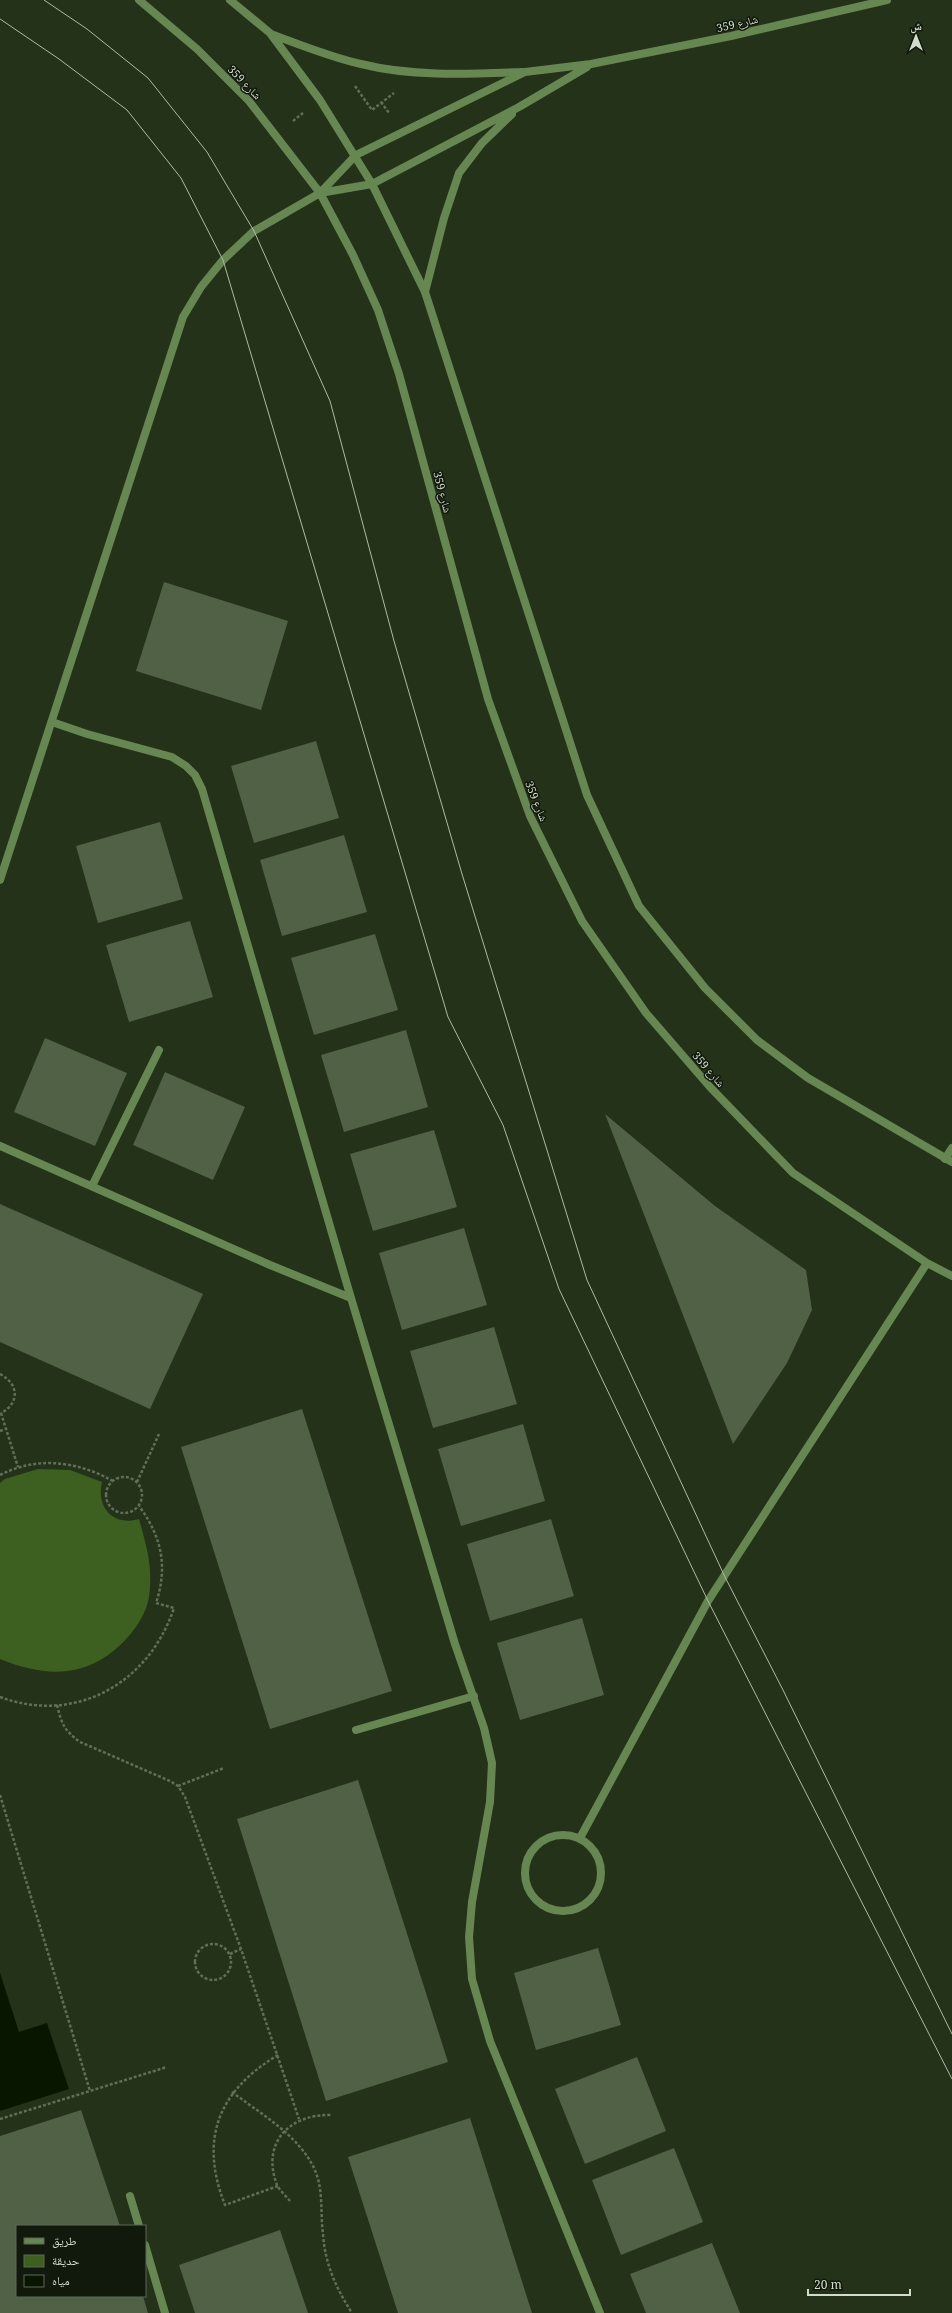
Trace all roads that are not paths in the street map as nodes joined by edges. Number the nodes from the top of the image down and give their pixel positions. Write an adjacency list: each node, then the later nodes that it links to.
1 (139, 0): 10 (street, شارع 359)
2 (230, 0): 4 (street, شارع 359)
3 (887, 0): 5 (street, شارع 359)
4 (270, 33): 6 (street, شارع 359); 8 (street, شارع 359)
5 (591, 64): 6 (street, شارع 359); 7 (street, شارع 359)
6 (525, 72): 8 (street, شارع 359)
7 (518, 107): 9 (street, شارع 359); 11 (street, شارع 359)
8 (356, 155): 9 (street, شارع 359); 10 (street, شارع 359)
9 (372, 184): 10 (street, شارع 359); 11 (street, شارع 359)
10 (320, 193): 12 (street); 19 (street, شارع 359)
11 (425, 292): 17 (street, شارع 359)
12 (52, 722): 13 (street); 21 (street)
13 (0, 880)
14 (159, 1050): 18 (street)
15 (0, 1146): 18 (street)
16 (952, 1148): 17 (street)
17 (949, 1161)
18 (92, 1186): 21 (street)
19 (927, 1263): 20 (street, شارع 359); 24 (street)
20 (952, 1276)
21 (351, 1298): 22 (street)
22 (474, 1696): 23 (street); 29 (street)
23 (356, 1730)
24 (580, 1838): 24 (street)
25 (130, 2196): 26 (street)
26 (139, 2225)
27 (146, 2248): 28 (street)
28 (165, 2313)
29 (600, 2313)

